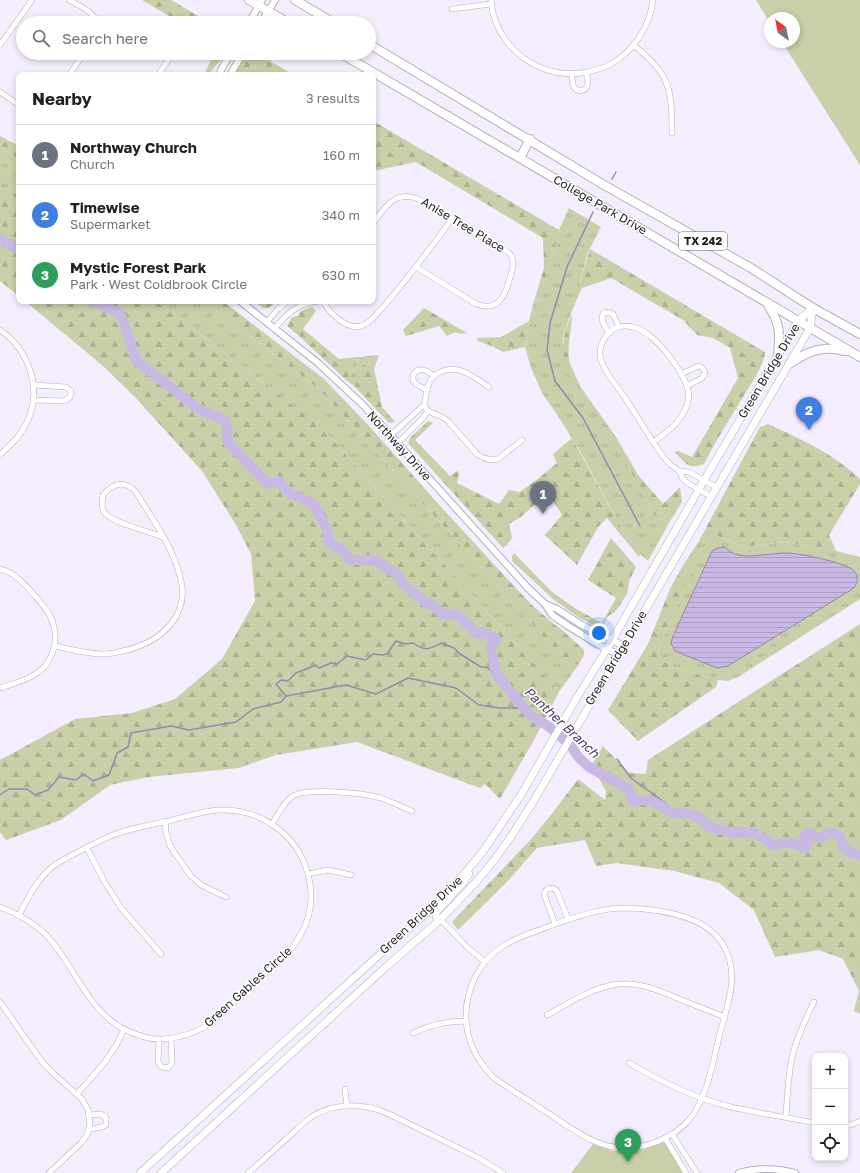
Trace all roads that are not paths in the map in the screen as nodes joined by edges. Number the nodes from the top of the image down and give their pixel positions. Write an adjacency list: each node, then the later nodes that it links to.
1 (32, 0): 11 (street)
2 (69, 0): 12 (street)
3 (249, 0): 8 (main road)
4 (274, 0): 10 (street)
5 (295, 0): 16 (main road)
6 (653, 0): 19 (street)
7 (491, 2): 9 (street); 33 (street)
8 (260, 3): 10 (main road); 13 (street)
9 (452, 9)
10 (268, 11): 14 (street); 15 (main road)
11 (21, 16)
12 (93, 16)
13 (253, 16)
14 (265, 16)
15 (277, 16)
16 (322, 16)
17 (16, 22): 18 (street)
18 (0, 45)
19 (633, 45): 31 (street); 36 (street)
20 (376, 48): 37 (main road, College Park Drive / TX 242)
21 (79, 60): 26 (street)
22 (168, 60): 27 (street)
23 (227, 60): 28 (street)
24 (239, 60): 29 (street)
25 (352, 60): 30 (main road, College Park Drive / TX 242)
26 (71, 72)
27 (160, 72)
28 (221, 72)
29 (232, 72)
30 (373, 72)
31 (586, 72): 33 (street); 33 (street)
32 (376, 74): 38 (main road, College Park Drive / TX 242)
33 (571, 74)
34 (0, 92): 35 (street)
35 (16, 103)
36 (672, 133)
37 (530, 139): 38 (main road); 47 (main road, College Park Drive / TX 242)
38 (520, 158): 42 (main road, College Park Drive / TX 242)
39 (376, 219): 40 (street, Anise Tree Place)
40 (452, 219): 41 (street); 41 (street, Anise Tree Place)
41 (416, 267): 46 (street)
42 (767, 303): 48 (main road, College Park Drive / TX 242); 57 (main road)
43 (244, 304): 49 (street, Northway Drive)
44 (284, 304): 49 (street)
45 (305, 304): 51 (street)
46 (325, 304)
47 (813, 308): 48 (main road, Green Bridge Drive); 52 (main road, Green Bridge Drive); 55 (main road, College Park Drive / TX 242)
48 (798, 321): 52 (main road, College Park Drive / TX 242); 57 (main road, Green Bridge Drive)
49 (267, 322): 51 (street, Northway Drive)
50 (619, 327): 54 (street); 54 (street); 60 (street)
51 (275, 328): 71 (street, Northway Drive)
52 (810, 328): 56 (main road, College Park Drive / TX 242); 59 (main road, Green Bridge Drive)
53 (0, 330): 62 (street)
54 (609, 333): 73 (street)
55 (860, 334)
56 (850, 352): 58 (main road, College Park Drive / TX 242); 59 (main road)
57 (778, 356): 68 (main road, Green Bridge Drive)
58 (860, 357)
59 (789, 364): 70 (main road, Green Bridge Drive)
60 (681, 374): 63 (street); 63 (street)
61 (434, 376): 64 (street); 65 (street); 65 (street)
62 (34, 385): 66 (street); 66 (street)
63 (687, 386): 73 (street)
64 (489, 387)
65 (427, 390): 67 (street)
66 (33, 400): 75 (street)
67 (424, 405): 69 (street); 71 (street)
68 (748, 407): 70 (main road); 77 (main road, Green Bridge Drive)
69 (428, 411): 72 (street); 74 (street)
70 (761, 411): 78 (main road, Green Bridge Drive)
71 (390, 436): 74 (street, Northway Drive)
72 (522, 440)
73 (654, 442): 76 (street)
74 (397, 444): 83 (street, Northway Drive)
75 (0, 456)
76 (679, 471): 77 (street); 79 (street)
77 (704, 480): 78 (street); 79 (main road, Green Bridge Drive)
78 (716, 487): 80 (main road, Green Bridge Drive)
79 (699, 489): 80 (street); 84 (main road, Green Bridge Drive)
80 (711, 496): 86 (main road, Green Bridge Drive)
81 (163, 537): 81 (street); 85 (street)
82 (0, 570): 85 (street)
83 (545, 604): 84 (street, Northway Drive); 87 (street, Northway Drive)
84 (612, 640): 86 (street, Northway Drive); 87 (main road, Green Bridge Drive)
85 (54, 646): 89 (street)
86 (624, 646): 88 (main road, Green Bridge Drive)
87 (607, 649): 88 (street, Northway Drive); 94 (main road, Green Bridge Drive)
88 (619, 656): 101 (main road, Green Bridge Drive)
89 (0, 688)
90 (412, 811): 92 (street)
91 (165, 822): 92 (street, Green Gables Circle); 93 (street, Green Gables Circle); 97 (street)
92 (272, 824): 95 (street, Green Gables Circle)
93 (87, 848): 99 (street, Green Gables Circle); 103 (street)
94 (484, 850): 101 (main road); 128 (main road, Green Bridge Drive)
95 (308, 874): 96 (street); 112 (street, Green Gables Circle)
96 (352, 875)
97 (226, 897)
98 (0, 907): 99 (street, Green Gables Circle)
99 (19, 915): 110 (street, Green Gables Circle)
100 (568, 919): 102 (street); 102 (street); 108 (street)
101 (440, 920): 104 (street); 129 (main road, Green Bridge Drive)
102 (555, 924): 104 (street)
103 (161, 954)
104 (485, 962): 109 (street)
105 (0, 1002): 116 (street)
106 (814, 1002): 120 (street)
107 (547, 1015): 108 (street)
108 (725, 1017): 117 (street)
109 (466, 1020): 111 (street); 126 (street)
110 (124, 1029): 113 (street, Green Gables Circle); 116 (street)
111 (413, 1033)
112 (171, 1038): 113 (street, Green Gables Circle); 113 (street)
113 (159, 1039)
114 (628, 1063): 117 (street)
115 (345, 1088): 118 (street)
116 (77, 1094): 119 (street)
117 (702, 1098): 120 (street); 125 (street)
118 (347, 1106): 130 (street); 131 (street)
119 (90, 1115): 124 (street); 124 (street)
120 (786, 1117): 121 (street)
121 (812, 1121)
122 (860, 1121): 123 (street)
123 (848, 1125)
124 (90, 1129): 127 (street)
125 (672, 1134): 126 (street); 133 (street)
126 (665, 1138): 132 (street)
127 (48, 1173)
128 (140, 1173)
129 (161, 1173)
130 (248, 1173)
131 (503, 1173)
132 (686, 1173)
133 (696, 1173)
134 (739, 1173): 135 (street)
135 (795, 1173)

